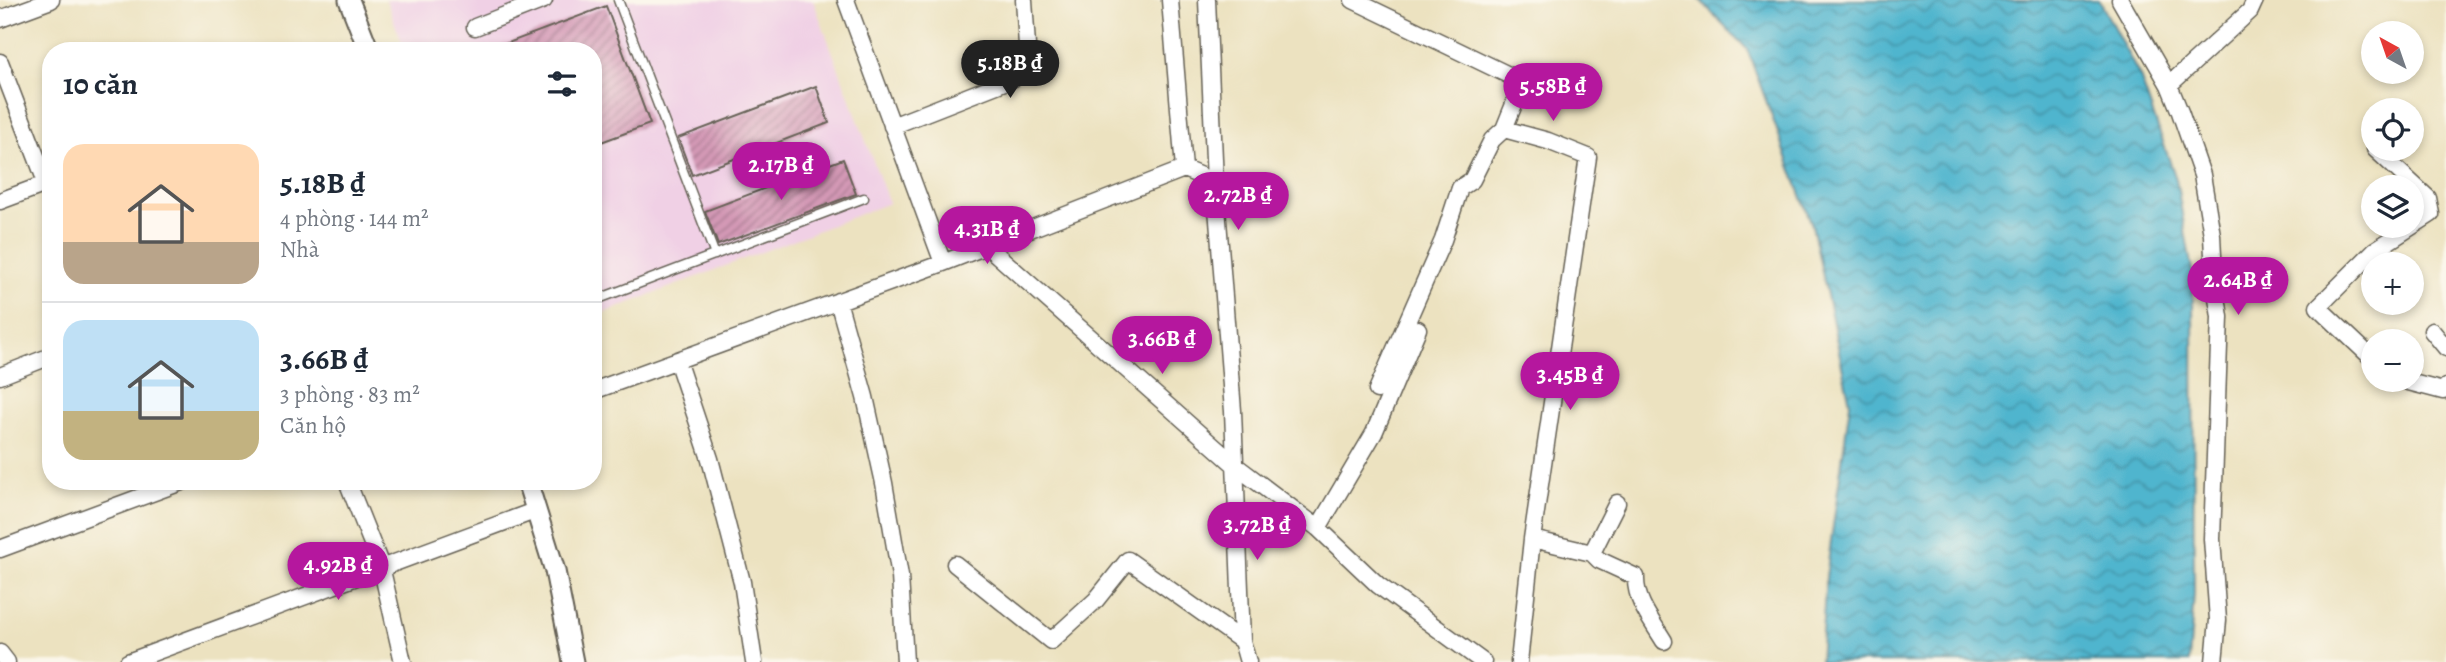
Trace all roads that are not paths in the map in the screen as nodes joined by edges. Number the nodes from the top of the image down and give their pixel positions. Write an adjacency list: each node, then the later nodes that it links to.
1 (51, 0): 12 (street)
2 (349, 0): 14 (street)
3 (544, 0): 13 (street)
4 (618, 0): 29 (lane)
5 (846, 0): 19 (street)
6 (1024, 0): 19 (street)
7 (1170, 0): 23 (street)
8 (1206, 0): 24 (street)
9 (2120, 0): 17 (street)
10 (2255, 0): 17 (street)
11 (1357, 1): 16 (street)
12 (0, 19)
13 (475, 27)
14 (365, 42)
15 (0, 62): 22 (street)
16 (1523, 82): 18 (street); 20 (street)
17 (2169, 85): 68 (street)
18 (1571, 92)
19 (892, 126): 30 (street)
20 (1504, 129): 43 (street); 51 (street)
21 (2388, 161): 35 (street)
22 (42, 169)
23 (1184, 170): 24 (street); 28 (street)
24 (1215, 182): 44 (street)
25 (42, 189): 27 (street)
26 (864, 198): 29 (lane)
27 (0, 201)
28 (987, 246): 30 (street); 44 (street)
29 (715, 256): 31 (lane)
30 (943, 263): 32 (street)
31 (602, 298)
32 (838, 301): 38 (street); 64 (street)
33 (1418, 329): 50 (street)
34 (2432, 331): 36 (street)
35 (2361, 348)
36 (2446, 348)
37 (42, 360): 39 (street)
38 (677, 360): 42 (street); 63 (street)
39 (0, 376)
40 (2424, 386): 41 (street)
41 (2446, 387)
42 (602, 388)
43 (1377, 390)
44 (1236, 466): 50 (street); 56 (street)
45 (160, 490): 52 (street)
46 (351, 490): 55 (street)
47 (530, 490): 49 (street)
48 (1617, 503): 53 (street)
49 (537, 510): 55 (street); 62 (street)
50 (1318, 528): 66 (street)
51 (1532, 539): 53 (street); 67 (street)
52 (0, 549)
53 (1592, 553): 57 (street)
54 (955, 564): 56 (street)
55 (381, 566): 60 (street); 61 (street)
56 (1242, 641): 65 (street)
57 (1664, 641)
58 (0, 653): 59 (street)
59 (7, 662)
60 (128, 662)
61 (403, 662)
62 (573, 662)
63 (754, 662)
64 (905, 662)
65 (1248, 662)
66 (1483, 662)
67 (1519, 662)
68 (2214, 662)

